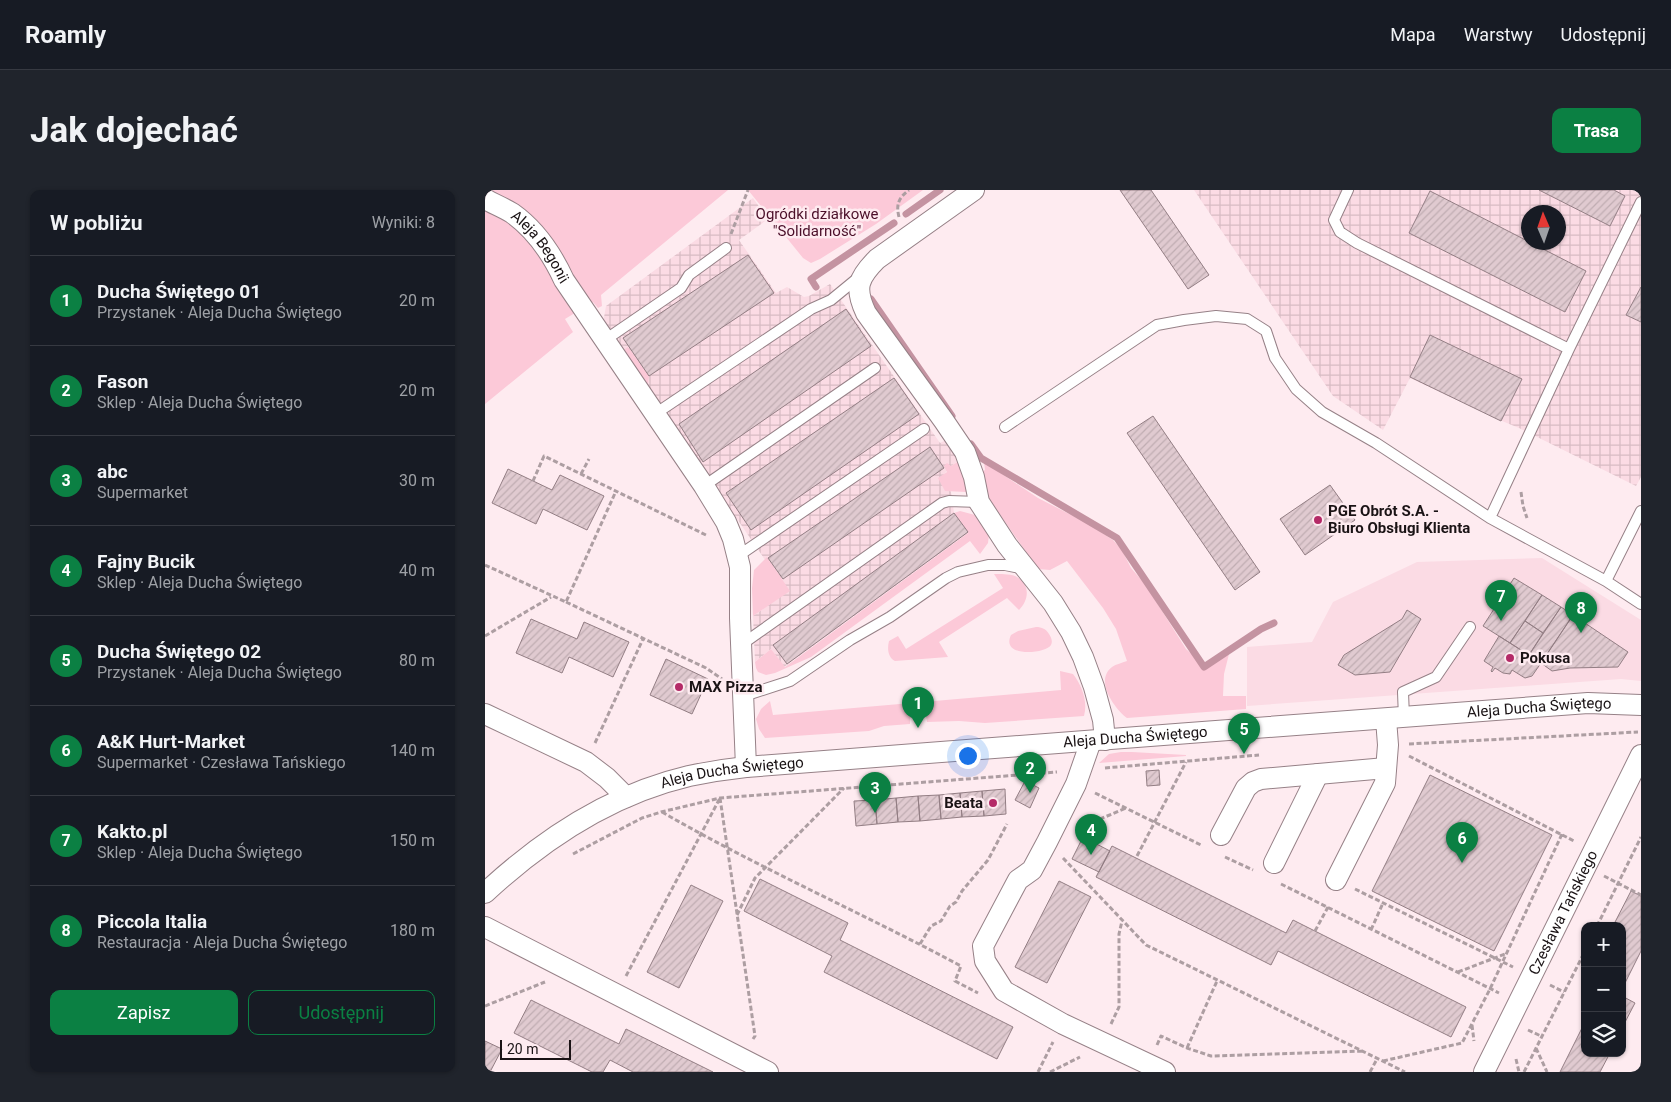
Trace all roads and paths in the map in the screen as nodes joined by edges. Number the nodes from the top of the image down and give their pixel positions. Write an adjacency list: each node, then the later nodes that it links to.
1 (748, 190): 6 (path)
2 (974, 190): 7 (street)
3 (1348, 190): 9 (lane)
4 (485, 199): 8 (street, Aleja Begonii)
5 (1641, 202): 9 (lane)
6 (725, 248): 8 (lane)
7 (863, 273): 11 (lane); 20 (street)
8 (605, 340): 11 (street, Aleja Begonii)
9 (1569, 349): 16 (lane)
10 (875, 368): 18 (lane)
11 (655, 414): 18 (street, Aleja Begonii)
12 (1005, 427): 22 (lane)
13 (924, 429): 25 (lane)
14 (589, 459): 15 (path)
15 (581, 474): 17 (path); 19 (path)
16 (1510, 475): 22 (lane); 23 (path)
17 (533, 481)
18 (704, 486): 25 (street, Aleja Begonii)
19 (616, 491): 24 (path); 30 (path)
20 (979, 502): 27 (street); 35 (lane)
21 (1641, 511): 28 (lane)
22 (1490, 518): 28 (lane)
23 (1527, 518)
24 (701, 534)
25 (738, 556): 35 (street, Aleja Begonii)
26 (485, 565): 29 (path)
27 (1025, 569): 37 (lane); 42 (street)
28 (1606, 581): 31 (lane)
29 (551, 596): 30 (path); 33 (path)
30 (566, 602): 34 (path)
31 (1641, 604)
32 (1470, 626): 40 (lane)
33 (485, 636)
34 (643, 639): 36 (path); 47 (path)
35 (741, 645): 37 (street, Aleja Begonii)
36 (722, 679)
37 (744, 696): 48 (street, Aleja Begonii)
38 (1641, 705): 40 (street, Aleja Ducha Świętego)
39 (485, 714): 47 (street)
40 (1395, 719): 42 (street, Aleja Ducha Świętego); 43 (street)
41 (1641, 732): 43 (path)
42 (1098, 741): 48 (street, Aleja Ducha Świętego); 51 (street)
43 (1388, 745): 49 (street); 60 (path)
44 (1264, 755): 46 (path)
45 (1641, 755): 68 (street, Czesława Tańskiego)
46 (1186, 761): 51 (path); 58 (path)
47 (586, 762): 54 (street)
48 (746, 767): 54 (street, Aleja Ducha Świętego)
49 (1386, 768): 50 (street); 71 (street)
50 (1318, 774): 64 (street); 70 (street)
51 (1079, 777): 52 (path); 56 (path); 63 (street)
52 (844, 788): 55 (path); 69 (path)
53 (720, 792): 55 (path)
54 (626, 798): 73 (street, Aleja Ducha Świętego)
55 (720, 798): 57 (path); 61 (path); 65 (path)
56 (1126, 808): 58 (path); 63 (path)
57 (661, 812): 61 (path); 67 (path)
58 (1154, 822): 64 (path); 66 (path)
59 (1007, 824): 83 (path)
60 (1562, 834): 68 (path); 84 (path)
61 (701, 835): 65 (path); 94 (path)
62 (1641, 837): 72 (path)
63 (1047, 842): 78 (path); 98 (street)
64 (1215, 845): 70 (path)
65 (726, 846): 69 (path); 77 (path)
66 (1137, 856)
67 (565, 859)
68 (1590, 859): 72 (path); 89 (street, Czesława Tańskiego)
69 (765, 868): 77 (path); 83 (path)
70 (1270, 873): 76 (path)
71 (1336, 880): 75 (path)
72 (1618, 884): 74 (path); 79 (path)
73 (485, 892)
74 (1641, 895)
75 (1383, 903): 81 (path); 85 (path)
76 (1328, 906): 81 (path); 82 (path)
77 (736, 916): 103 (path)
78 (1123, 921): 91 (path); 99 (path)
79 (1599, 922)
80 (485, 927): 94 (street)
81 (1371, 930): 88 (path)
82 (1315, 931)
83 (920, 944): 95 (path)
84 (1507, 954): 85 (path); 87 (path)
85 (1496, 958): 87 (path); 88 (path)
86 (1581, 959): 93 (path)
87 (1503, 961): 89 (path); 92 (path)
88 (1457, 972): 92 (path)
89 (1532, 976): 93 (path); 96 (street, Czesława Tańskiego)
90 (547, 981): 97 (path)
91 (1217, 981): 100 (path); 102 (path)
92 (1490, 989): 96 (path); 105 (path)
93 (1564, 992): 101 (path)
94 (617, 994): 103 (street)
95 (980, 994)
96 (1519, 1003): 112 (street, Czesława Tańskiego)
97 (485, 1006)
98 (1063, 1024): 99 (street); 108 (path)
99 (1102, 1042): 106 (street); 109 (path)
100 (1187, 1048): 102 (path); 106 (path)
101 (1536, 1048): 113 (path); 114 (path)
102 (1363, 1051): 104 (path)
103 (742, 1059): 107 (street)
104 (1377, 1059): 105 (path); 110 (path)
105 (1382, 1061): 111 (path)
106 (1156, 1068)
107 (768, 1072)
108 (1038, 1072)
109 (1050, 1072)
110 (1370, 1072)
111 (1405, 1072)
112 (1485, 1072)
113 (1524, 1072)
114 (1547, 1072)

